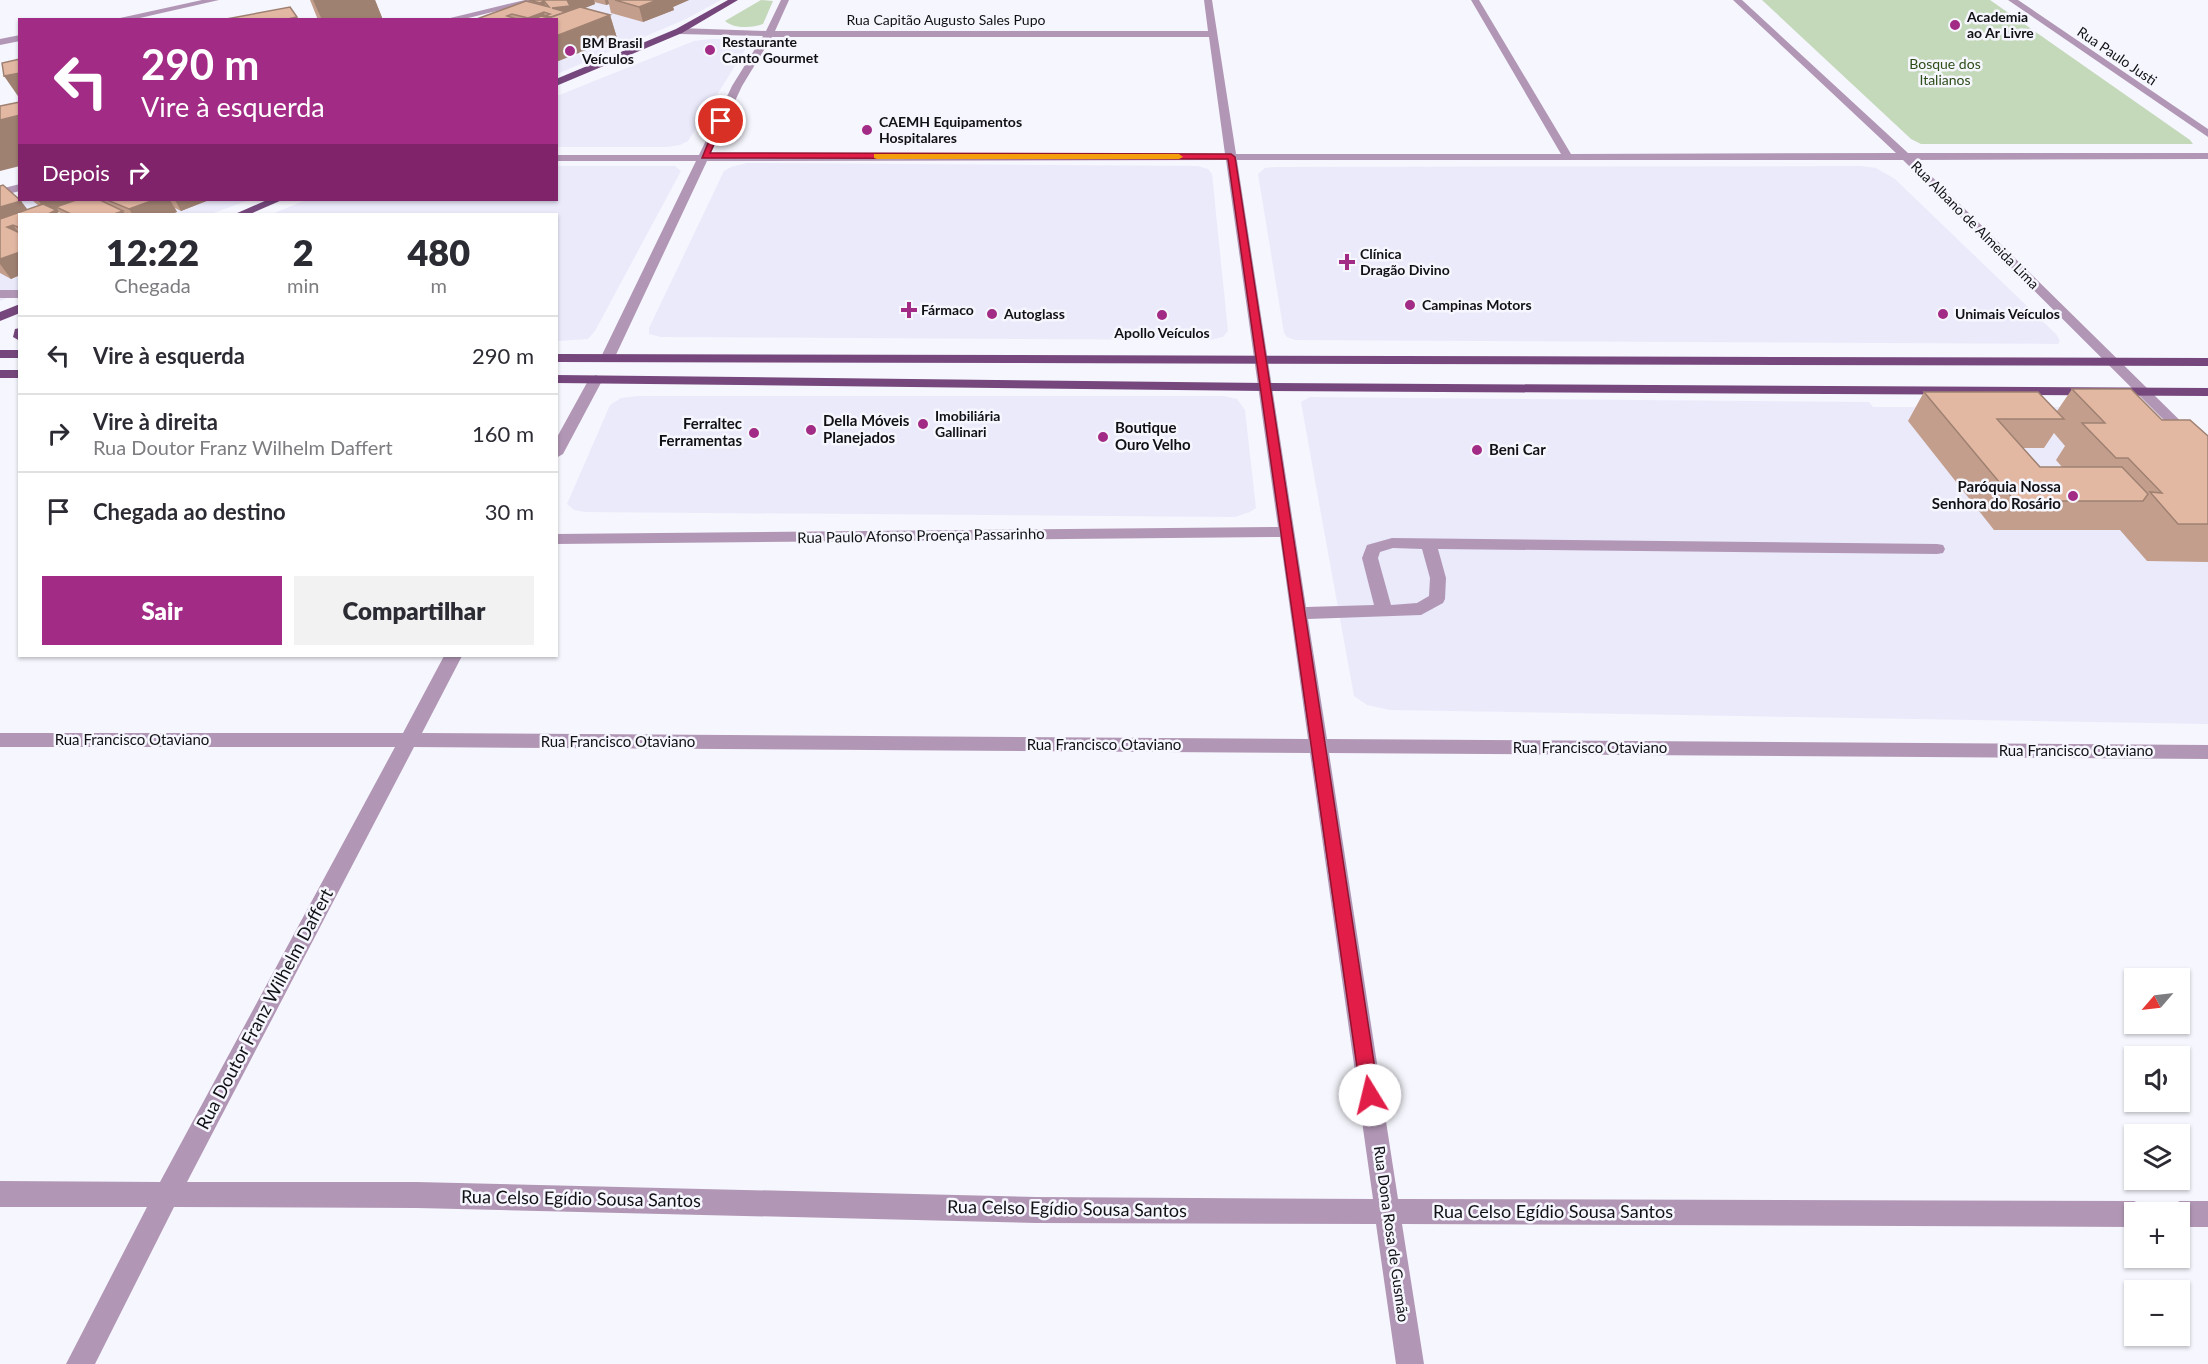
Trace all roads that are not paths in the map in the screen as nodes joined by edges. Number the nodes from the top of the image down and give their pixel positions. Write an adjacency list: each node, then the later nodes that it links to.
1 (215, 0): 10 (street)
2 (537, 0): 11 (street)
3 (546, 0): 12 (street)
4 (734, 0): 13 (main road)
5 (785, 0): 15 (street)
6 (1208, 0): 14 (street, Rua Dona Rosa de Gusmão)
7 (1475, 0): 20 (street)
8 (1737, 0): 21 (street, Rua Albano de Almeida Lima)
9 (2012, 0): 19 (street, Rua Paulo Justi)
10 (125, 18)
11 (456, 18)
12 (501, 18)
13 (679, 31): 15 (street, Rua Capitão Augusto Sales Pupo); 18 (main road)
14 (1213, 33): 15 (street, Rua Capitão Augusto Sales Pupo); 24 (street, Rua Dona Rosa de Gusmão)
15 (769, 34): 22 (street)
16 (18, 38): 17 (street)
17 (0, 42)
18 (558, 82)
19 (2208, 134)
20 (1567, 155): 21 (street); 24 (street)
21 (1904, 155): 23 (street); 39 (street, Rua Albano de Almeida Lima)
22 (705, 156): 24 (street); 25 (street); 37 (street)
23 (2208, 156)
24 (1231, 157): 38 (street, Rua Dona Rosa de Gusmão)
25 (558, 158)
26 (18, 188): 27 (street)
27 (0, 193)
28 (274, 201): 29 (main road)
29 (244, 213)
30 (0, 294): 31 (street)
31 (18, 294)
32 (18, 309): 33 (main road)
33 (0, 317)
34 (0, 354): 35 (main road)
35 (18, 354)
36 (558, 358): 37 (main road)
37 (607, 359): 38 (main road)
38 (1261, 360): 39 (main road); 45 (street, Rua Dona Rosa de Gusmão)
39 (2111, 362): 40 (main road); 46 (street, Rua Albano de Almeida Lima)
40 (2208, 362)
41 (0, 374): 42 (main road)
42 (18, 374)
43 (558, 379): 44 (main road)
44 (596, 379): 45 (main road); 48 (street)
45 (1265, 387): 46 (main road); 50 (street, Rua Dona Rosa de Gusmão)
46 (2143, 392): 47 (main road); 49 (street, Rua Albano de Almeida Lima)
47 (2208, 392)
48 (558, 450)
49 (2208, 456)
50 (1286, 532): 51 (street, Rua Paulo Afonso Proença Passarinho); 55 (street, Rua Dona Rosa de Gusmão)
51 (558, 539)
52 (1428, 543): 53 (street); 54 (street); 54 (street)
53 (1937, 549)
54 (1383, 611): 55 (street)
55 (1300, 613): 59 (street, Rua Dona Rosa de Gusmão)
56 (452, 657): 58 (street, Rua Doutor Franz Wilhelm Daffert)
57 (0, 740): 58 (street, Rua Francisco Otaviano)
58 (409, 740): 59 (street, Rua Francisco Otaviano); 62 (street, Rua Doutor Franz Wilhelm Daffert)
59 (1317, 746): 60 (street, Rua Francisco Otaviano); 63 (street, Rua Dona Rosa de Gusmão)
60 (2208, 752)
61 (0, 1194): 62 (street, Rua Celso Egídio Sousa Santos)
62 (166, 1196): 63 (street, Rua Celso Egídio Sousa Santos); 67 (street, Rua Doutor Franz Wilhelm Daffert)
63 (1388, 1211): 64 (street, Rua Celso Egídio Sousa Santos); 68 (street, Rua Dona Rosa de Gusmão)
64 (2124, 1214)
65 (2190, 1214): 66 (street)
66 (2208, 1214)
67 (80, 1364)
68 (1410, 1364)

